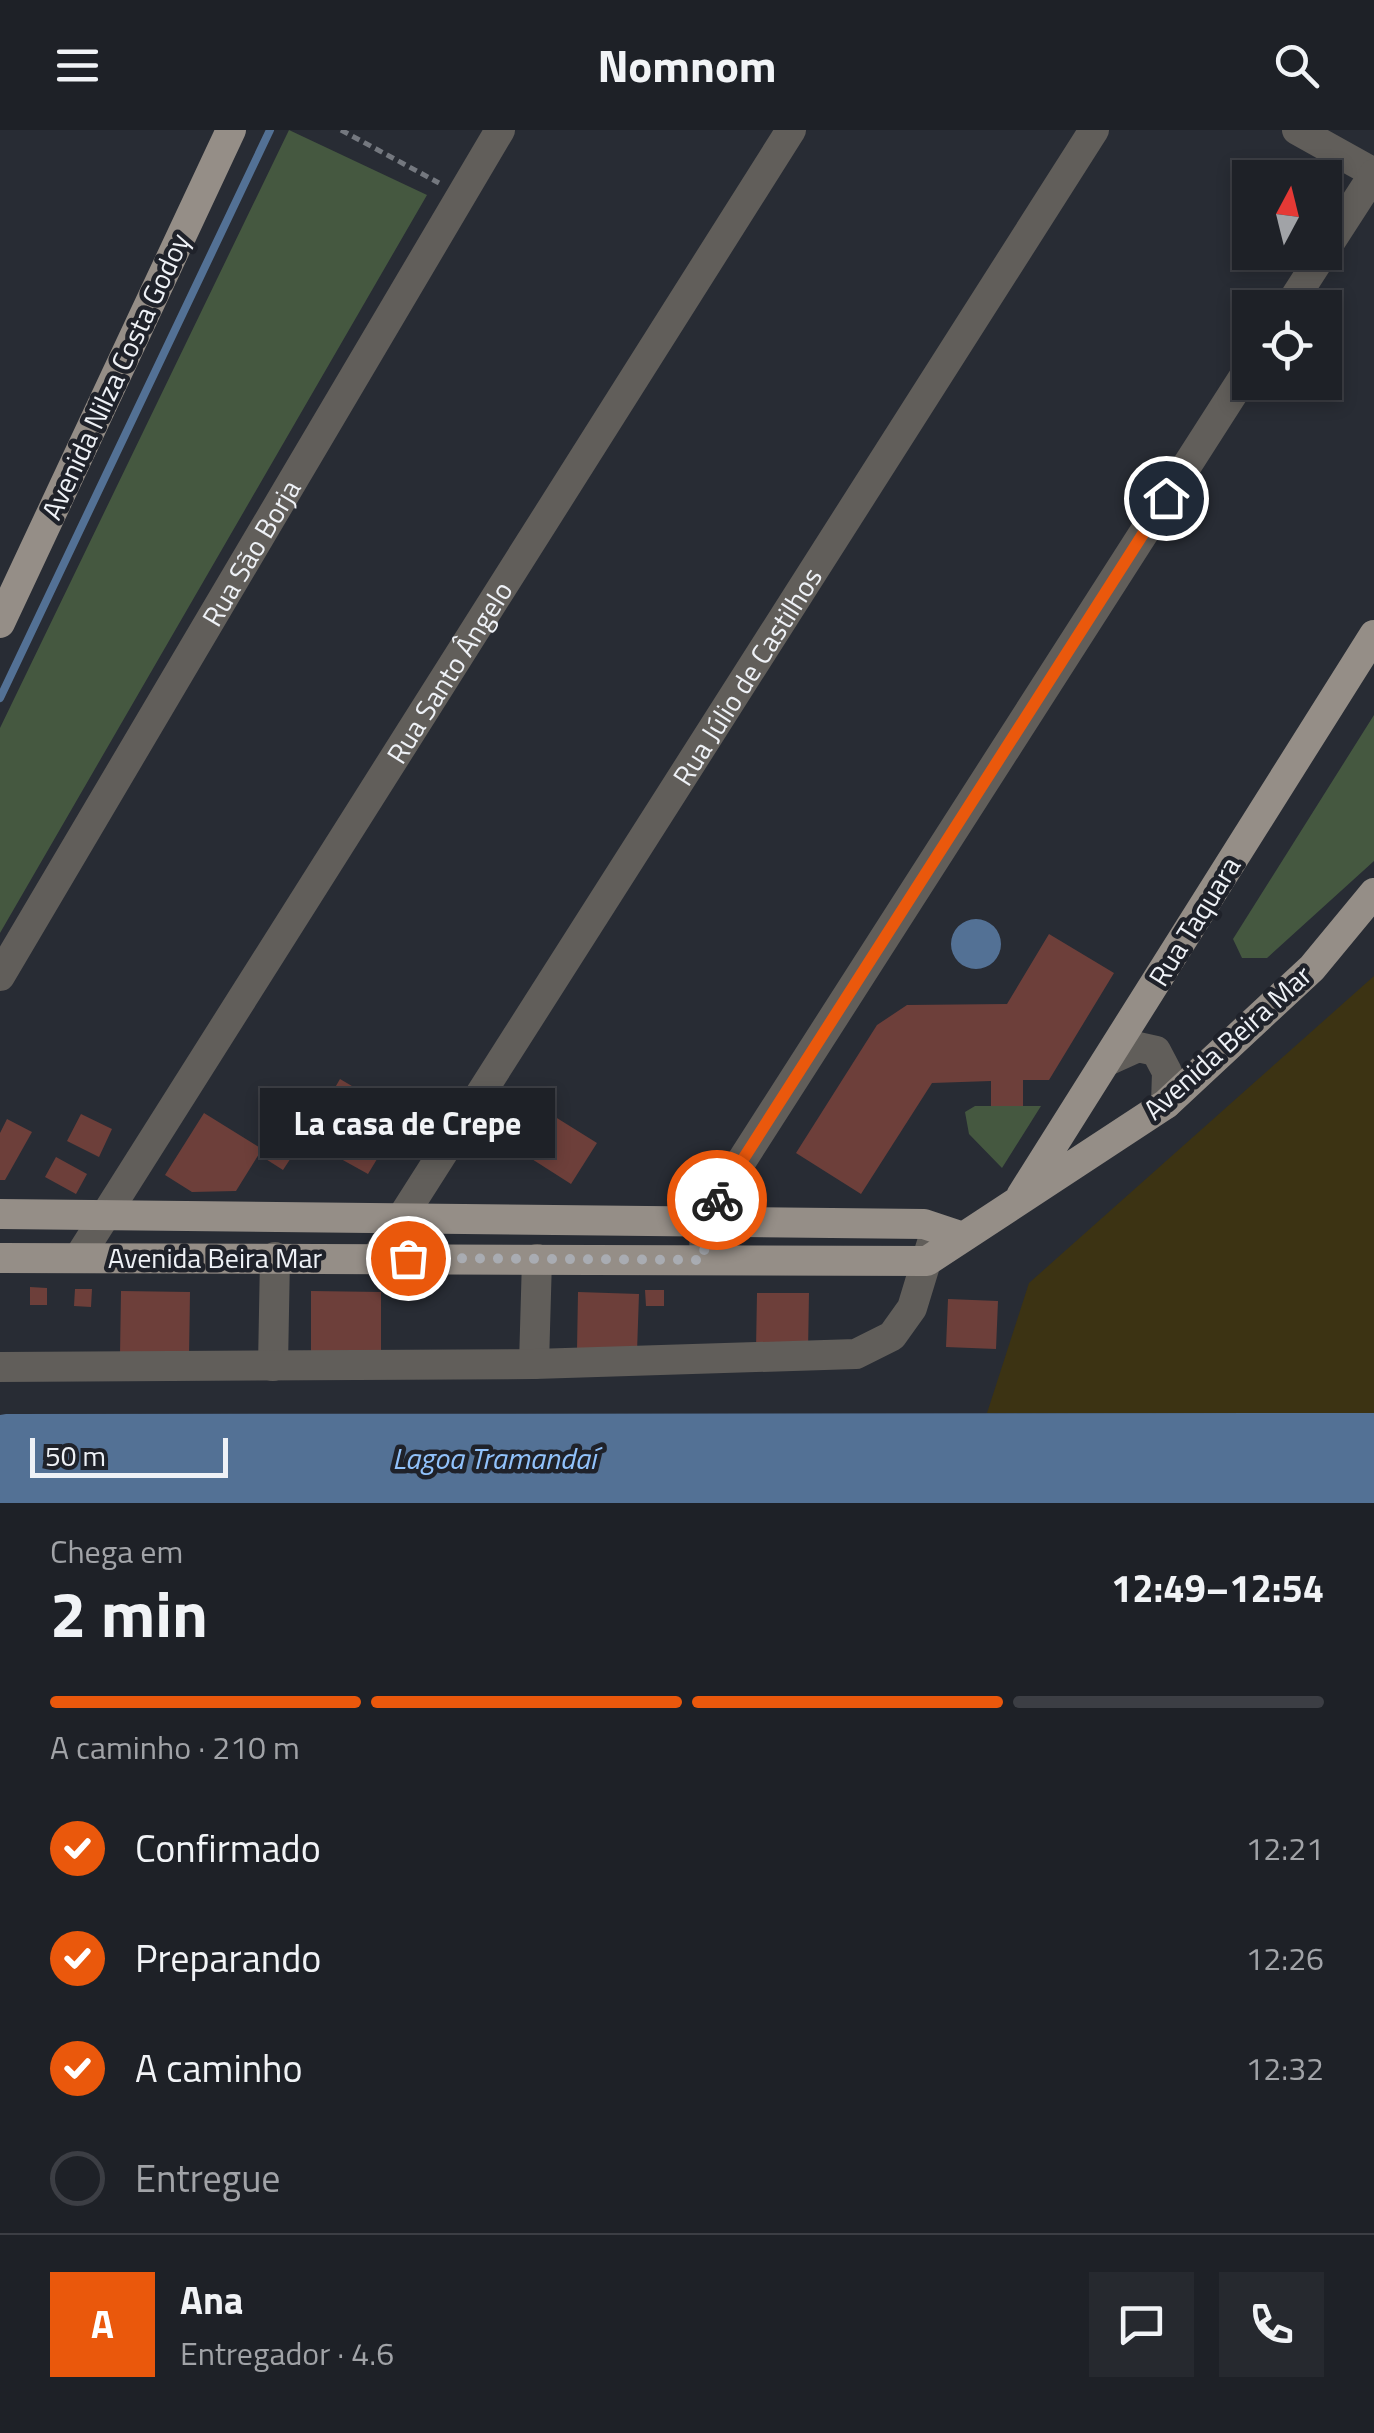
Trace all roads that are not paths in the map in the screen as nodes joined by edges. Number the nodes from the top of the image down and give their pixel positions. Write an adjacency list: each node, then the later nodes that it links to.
1 (230, 130): 9 (main road, Avenida Nilza Costa Godoy)
2 (500, 130): 12 (street, Rua São Borja)
3 (791, 130): 17 (street, Rua Santo Ângelo)
4 (1094, 130): 18 (street, Rua Júlio de Castilhos)
5 (1297, 130): 6 (street)
6 (1374, 173): 7 (street)
7 (1342, 223)
8 (1232, 396): 19 (street)
9 (4, 603)
10 (1374, 636): 13 (main road, Rua Taquara)
11 (1374, 893): 14 (main road, Avenida Beira Mar)
12 (0, 976)
13 (1107, 1060): 14 (street); 15 (main road, Rua Taquara)
14 (1166, 1104): 15 (main road, Avenida Beira Mar)
15 (1014, 1207): 21 (main road, Avenida Beira Mar)
16 (0, 1214): 17 (main road, Avenida Beira Mar)
17 (107, 1216): 18 (main road, Avenida Beira Mar); 22 (street, Rua Santo Ângelo)
18 (398, 1218): 19 (main road, Avenida Beira Mar); 25 (street, Rua Júlio de Castilhos)
19 (705, 1218): 20 (main road, Avenida Beira Mar); 27 (street)
20 (924, 1224): 21 (main road, Avenida Beira Mar); 28 (street)
21 (963, 1237): 28 (main road, Avenida Beira Mar)
22 (79, 1257): 23 (main road, Avenida Beira Mar); 24 (main road, Avenida Beira Mar)
23 (275, 1257): 25 (main road, Avenida Beira Mar); 30 (street)
24 (0, 1258)
25 (376, 1258): 26 (main road, Avenida Beira Mar)
26 (537, 1259): 27 (main road, Avenida Beira Mar); 29 (street)
27 (704, 1260): 28 (main road, Avenida Beira Mar)
28 (928, 1261): 29 (street)
29 (534, 1364): 30 (street)
30 (273, 1366): 31 (street)
31 (0, 1367)

